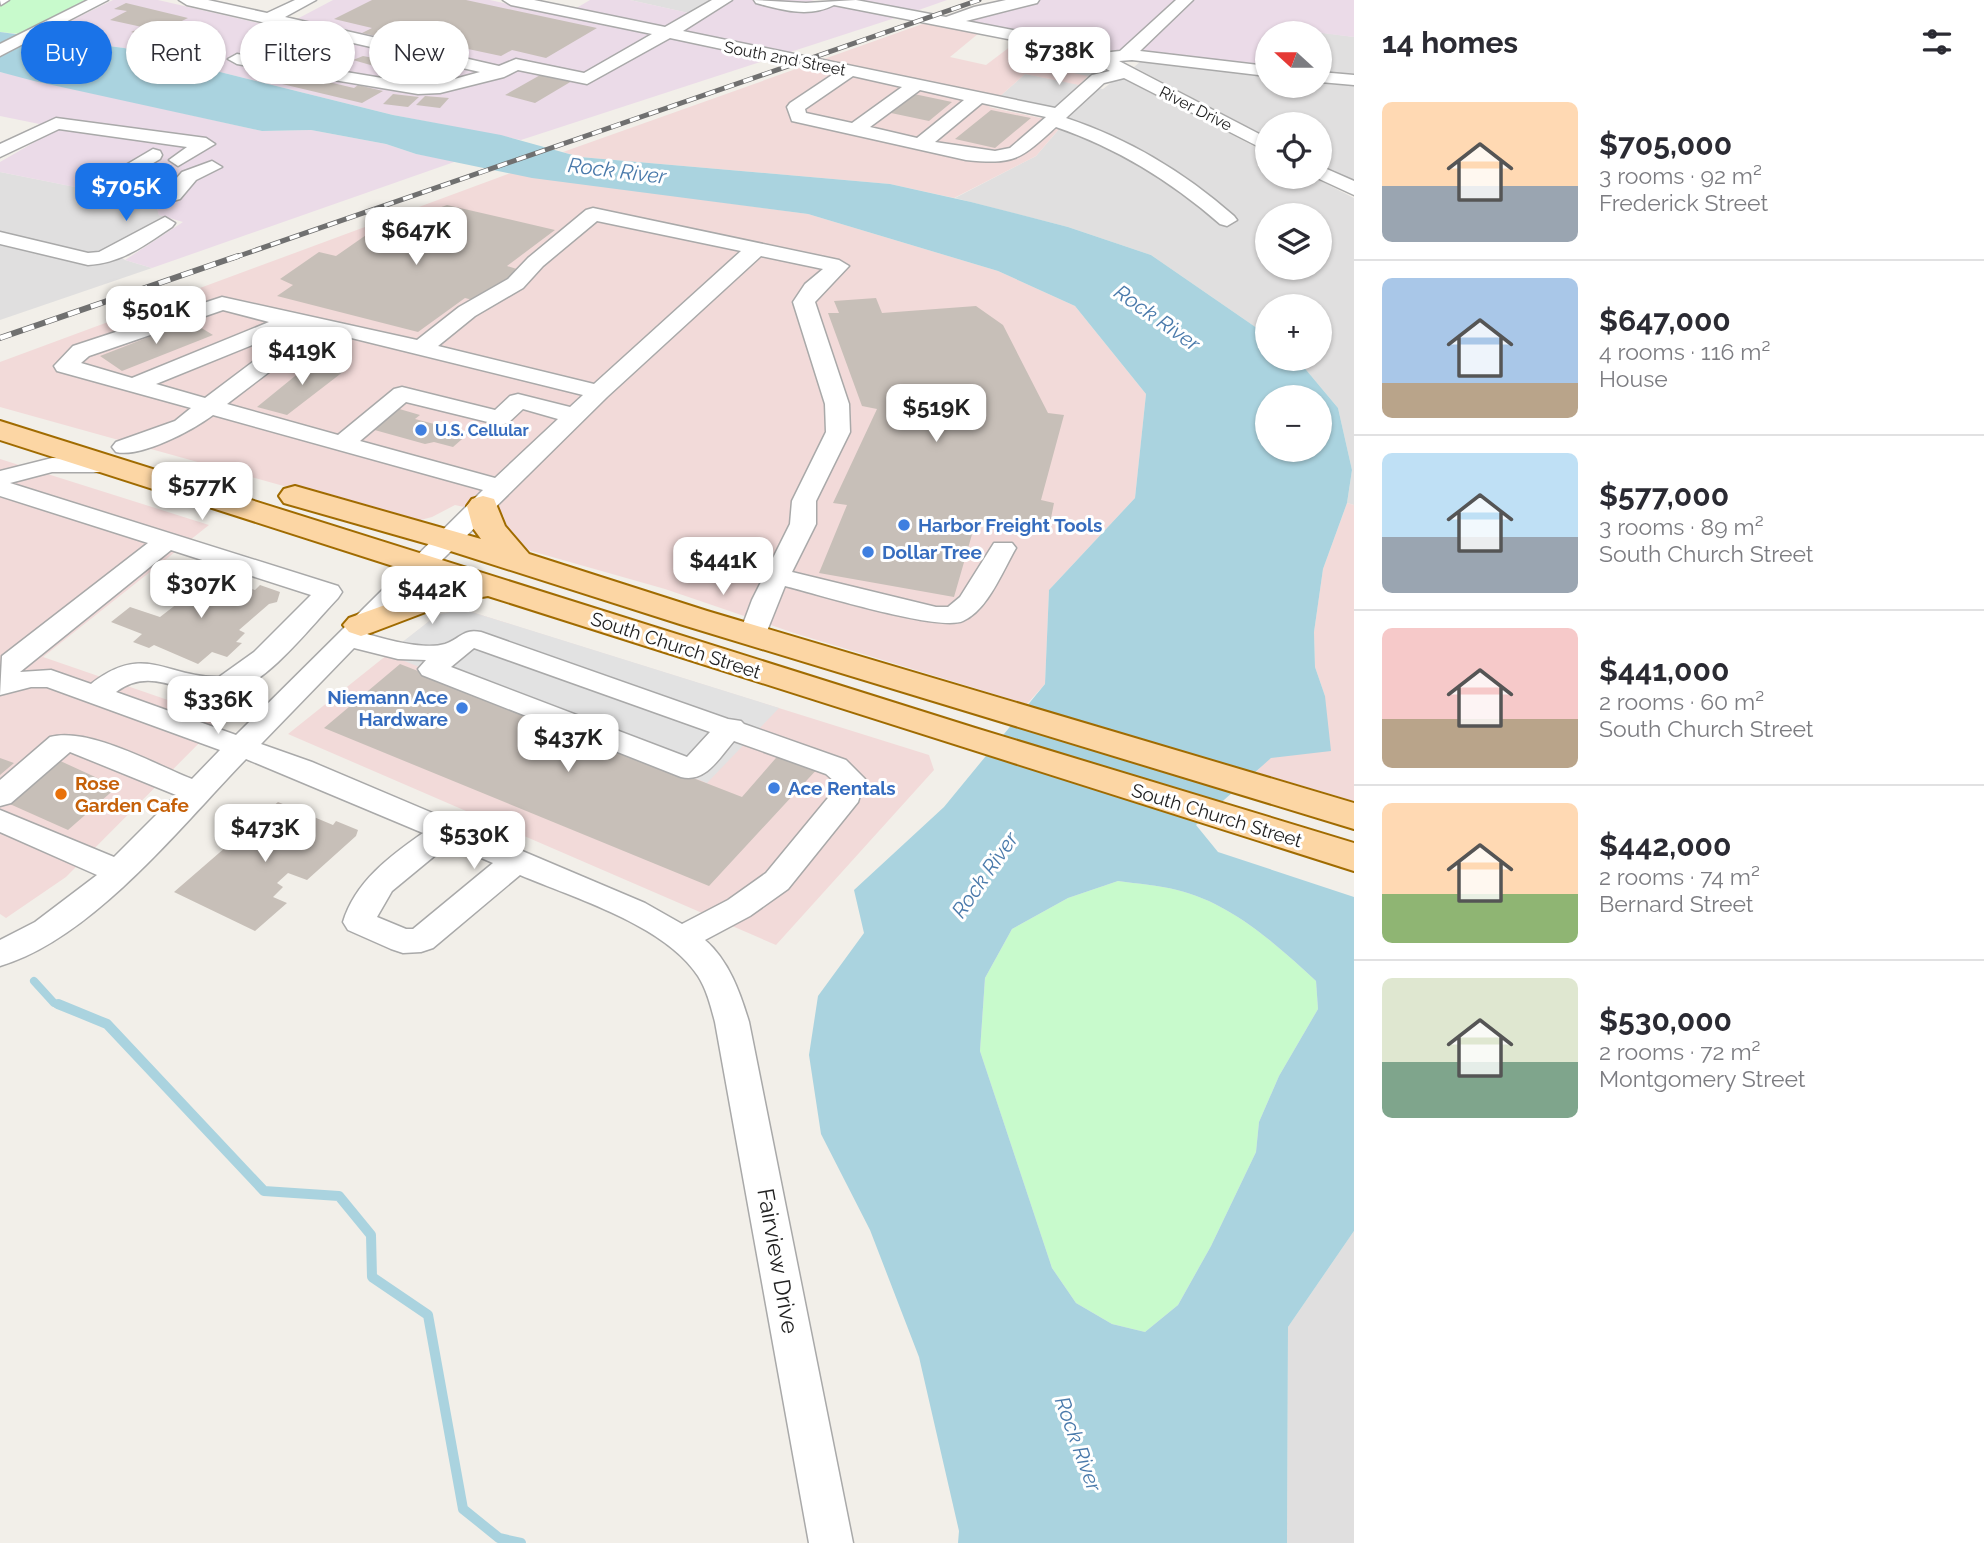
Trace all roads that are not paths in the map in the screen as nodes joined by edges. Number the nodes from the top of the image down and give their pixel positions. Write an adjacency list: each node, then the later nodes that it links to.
1 (100, 0): 13 (street)
2 (187, 0): 10 (street)
3 (308, 0): 10 (street)
4 (724, 0): 12 (street)
5 (762, 0): 6 (street)
6 (832, 0): 11 (street, River Drive)
7 (1031, 0): 11 (street)
8 (1185, 0): 15 (street)
9 (518, 1): 12 (street, South 2nd Street)
10 (268, 19): 18 (street)
11 (948, 22): 15 (street, River Drive)
12 (667, 34): 17 (street, South 2nd Street); 18 (street)
13 (0, 51)
14 (237, 59): 18 (street)
15 (1126, 63): 16 (street); 23 (street); 27 (street, River Drive)
16 (1255, 70)
17 (849, 71): 21 (street, South 2nd Street); 25 (street)
18 (501, 72)
19 (1332, 78): 20 (street)
20 (1354, 80)
21 (916, 85): 22 (street, South 2nd Street); 25 (street)
22 (977, 98): 23 (street, South 2nd Street); 28 (street)
23 (1057, 117): 28 (street); 36 (street, South 2nd Street)
24 (12, 126): 26 (street)
25 (855, 130): 28 (street)
26 (36, 131): 29 (street); 30 (street); 33 (street)
27 (1255, 138)
28 (923, 142)
29 (0, 151)
30 (153, 155): 31 (street); 33 (street)
31 (135, 165): 33 (street); 33 (street)
32 (212, 167): 33 (street)
33 (184, 168)
34 (1332, 178): 35 (street)
35 (1354, 189)
36 (1227, 220)
37 (165, 223): 38 (street)
38 (0, 238)
39 (756, 249): 42 (street); 44 (street); 58 (street)
40 (290, 321): 41 (street); 43 (street); 43 (street)
41 (320, 323): 42 (street); 45 (street)
42 (421, 348): 44 (street)
43 (134, 385): 45 (street)
44 (599, 392): 47 (street)
45 (211, 406): 49 (street); 50 (street)
46 (0, 414): 50 (main road, South Church Street)
47 (575, 416): 49 (street); 53 (street)
48 (0, 430): 50 (main road, South Church Street)
49 (342, 444): 53 (street)
50 (116, 456): 51 (street); 56 (main road, South Church Street)
51 (0, 478)
52 (0, 488): 54 (street)
53 (493, 497): 56 (street); 57 (main road)
54 (167, 541): 62 (street); 63 (street)
55 (1003, 548): 58 (street)
56 (435, 551): 57 (main road, South Church Street); 59 (street)
57 (506, 574): 59 (main road); 60 (main road, South Church Street); 71 (main road, South Church Street)
58 (778, 576): 60 (street)
59 (355, 631): 61 (street); 65 (street)
60 (753, 635): 68 (main road, South Church Street)
61 (452, 653): 64 (street); 64 (street)
62 (4, 685): 63 (street)
63 (96, 694): 65 (street)
64 (731, 727): 74 (street)
65 (243, 747): 66 (street); 70 (street)
66 (198, 792): 67 (street); 73 (street)
67 (0, 796)
68 (1354, 816)
69 (0, 820): 73 (street)
70 (446, 831): 72 (street); 72 (street)
71 (1354, 856)
72 (516, 861): 74 (street)
73 (119, 872): 75 (street)
74 (682, 938): 76 (street, Fairview Drive)
75 (0, 954)
76 (831, 1543)

